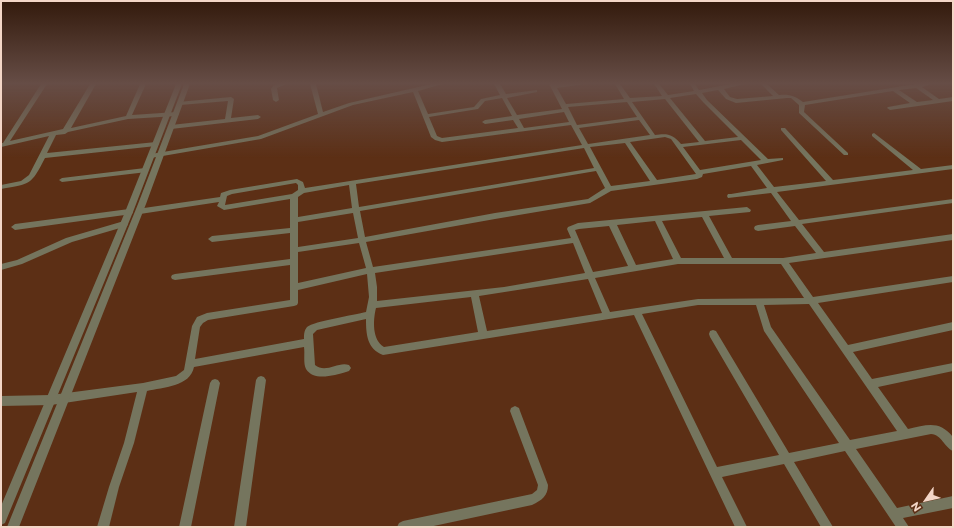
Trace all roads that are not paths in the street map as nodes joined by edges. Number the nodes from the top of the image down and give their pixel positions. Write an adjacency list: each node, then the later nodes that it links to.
1 (565, 108): 27 (street)
2 (27, 109): 39 (street)
3 (79, 109): 31 (street)
4 (132, 109): 22 (street)
5 (173, 109): 18 (street)
6 (176, 109): 18 (street)
7 (230, 109): 25 (street)
8 (319, 109): 19 (street)
9 (338, 109): 19 (street)
10 (423, 109): 20 (street)
11 (473, 109): 20 (street)
12 (511, 109): 21 (street)
13 (561, 109): 21 (street)
14 (633, 109): 24 (street)
15 (675, 109): 37 (street)
16 (714, 109): 35 (street)
17 (802, 109): 42 (street)
18 (172, 114): 22 (street); 28 (street); 38 (street)
19 (321, 115): 43 (street)
20 (426, 116): 30 (street)
21 (515, 117): 26 (street); 30 (street)
22 (128, 118): 31 (street)
23 (258, 118): 25 (street)
24 (640, 118): 27 (street); 34 (street)
25 (228, 121): 28 (street)
26 (485, 122)
27 (574, 125): 30 (street); 40 (street)
28 (171, 127): 43 (street)
29 (783, 129): 56 (street)
30 (522, 130)
31 (66, 132): 32 (street)
32 (53, 134): 39 (street); 44 (street)
33 (874, 135): 52 (street)
34 (654, 137): 36 (street); 41 (street)
35 (743, 138): 37 (street); 47 (street)
36 (626, 140): 40 (street); 57 (street)
37 (703, 143): 41 (street)
38 (156, 144): 44 (street); 45 (street)
39 (3, 145)
40 (585, 146): 50 (street); 55 (street)
41 (679, 146): 53 (street)
42 (846, 154)
43 (160, 155): 45 (street); 65 (street)
44 (42, 156): 58 (street)
45 (151, 156): 51 (street)
46 (781, 159): 47 (street)
47 (766, 161): 48 (street)
48 (752, 163): 53 (street); 60 (street)
49 (953, 167): 52 (street)
50 (598, 169): 59 (street); 66 (street)
51 (145, 170): 54 (street); 68 (street)
52 (919, 171): 56 (street)
53 (699, 172): 57 (street)
54 (62, 180)
55 (352, 182): 61 (street); 66 (street)
56 (831, 182): 60 (street)
57 (655, 183): 59 (street)
58 (1, 186)
59 (610, 189): 80 (street)
60 (772, 190): 62 (street); 72 (street)
61 (298, 194): 63 (street); 63 (street); 71 (street)
62 (731, 196)
63 (222, 199): 65 (street)
64 (953, 201): 72 (street)
65 (140, 210): 114 (street)
66 (356, 210): 71 (street); 80 (street)
67 (747, 210): 69 (street)
68 (129, 212): 74 (street); 75 (street)
69 (704, 214): 70 (street); 84 (street)
70 (658, 219): 73 (street); 86 (street)
71 (294, 220): 77 (street)
72 (796, 222): 76 (street); 83 (street)
73 (612, 223): 81 (street); 89 (street)
74 (124, 224): 88 (street); 115 (street)
75 (15, 227)
76 (758, 228)
77 (294, 230): 79 (street); 82 (street)
78 (953, 237): 83 (street)
79 (212, 239)
80 (362, 240): 82 (street); 90 (street)
81 (575, 240): 90 (street); 91 (street)
82 (294, 250): 85 (street)
83 (822, 256): 87 (street)
84 (729, 260): 86 (street); 87 (street)
85 (294, 261): 92 (street); 94 (street)
86 (678, 261): 89 (street)
87 (783, 261): 97 (street)
88 (1, 267)
89 (633, 268): 91 (street)
90 (371, 270): 94 (street); 98 (street)
91 (590, 275): 95 (street); 101 (street)
92 (175, 277)
93 (953, 279): 97 (street)
94 (294, 287): 107 (street)
95 (474, 293): 98 (street); 104 (street)
96 (759, 302): 97 (street); 99 (street); 120 (street)
97 (811, 302): 106 (street)
98 (374, 304): 100 (street)
99 (636, 311): 101 (street); 122 (street)
100 (370, 315): 104 (street); 105 (street)
101 (607, 316): 104 (street)
102 (953, 326): 106 (street)
103 (713, 334): 121 (street)
104 (483, 335)
105 (308, 342): 107 (street); 109 (street)
106 (846, 350): 112 (street)
107 (189, 364): 113 (street)
108 (953, 367): 112 (street)
109 (346, 368)
110 (261, 380): 129 (street)
111 (215, 383): 128 (street)
112 (870, 384): 118 (street)
113 (143, 387): 114 (street); 127 (street)
114 (65, 398): 115 (street); 126 (street)
115 (51, 400): 116 (street); 125 (street)
116 (1, 401)
117 (515, 411): 130 (street)
118 (906, 435): 119 (street); 120 (street)
119 (952, 443)
120 (848, 446): 121 (street); 124 (street)
121 (786, 458): 122 (street); 132 (street)
122 (714, 473): 131 (street)
123 (953, 502): 124 (street)
124 (894, 514): 133 (street)
125 (1, 519)
126 (13, 527)
127 (103, 527)
128 (185, 527)
129 (240, 527)
130 (403, 527)
131 (741, 527)
132 (827, 527)
133 (903, 527)

